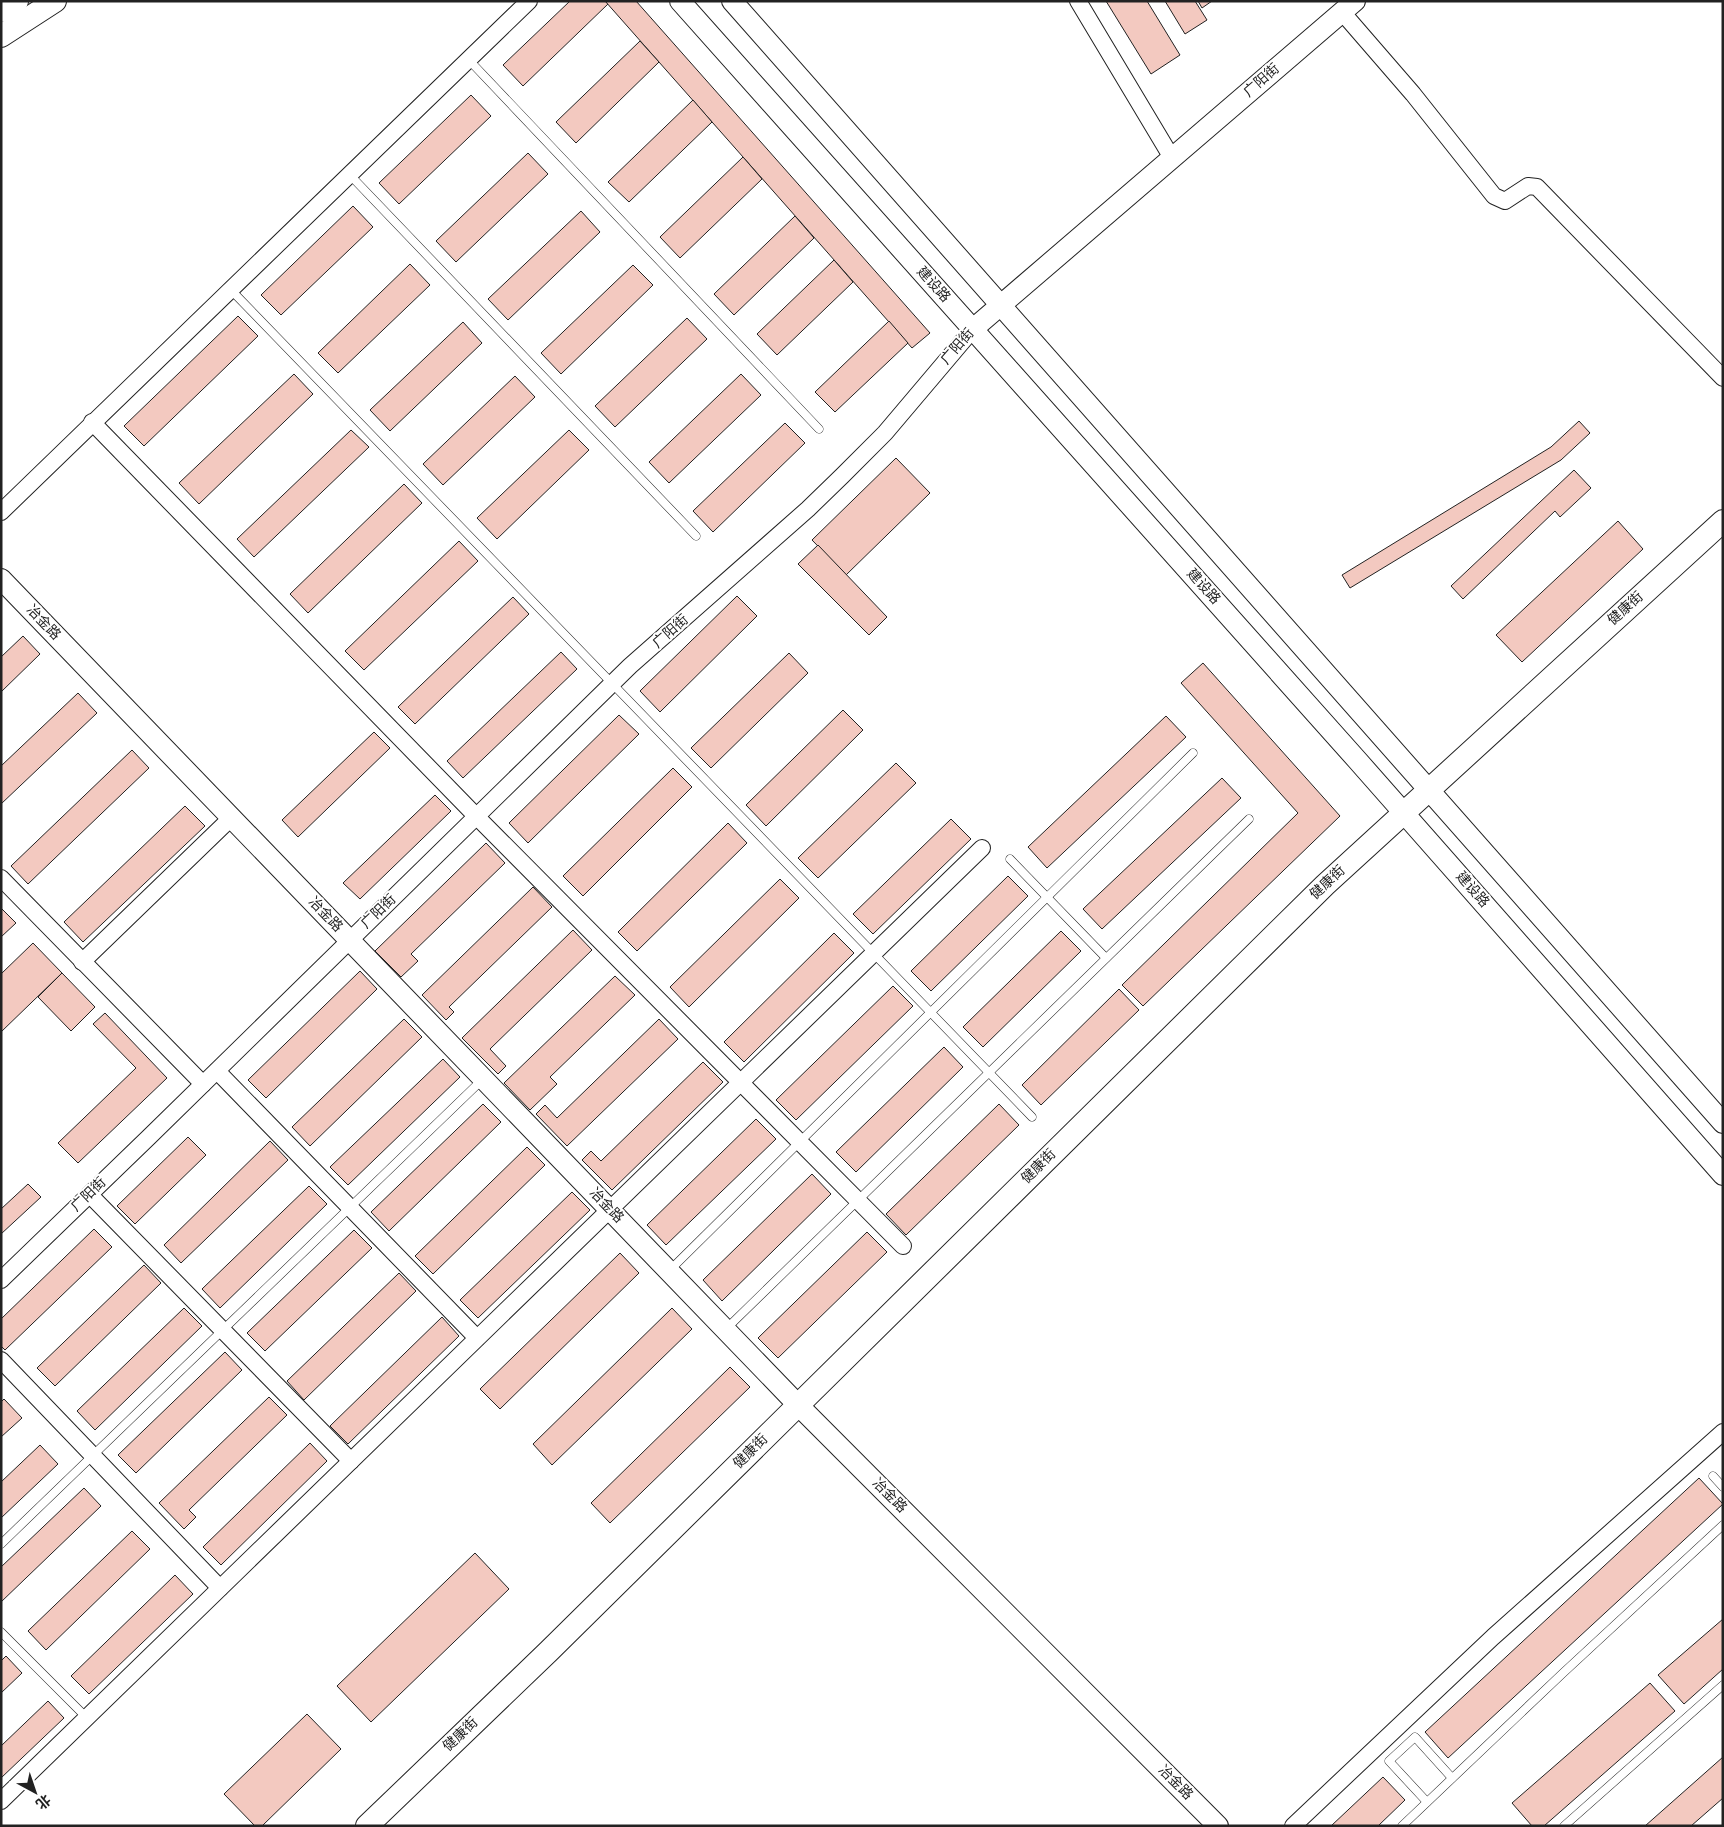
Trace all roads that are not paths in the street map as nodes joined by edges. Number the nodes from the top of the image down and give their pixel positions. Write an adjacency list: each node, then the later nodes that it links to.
1 (17, 1): 8 (main road)
2 (55, 1): 9 (main road)
3 (529, 1): 10 (street)
4 (680, 1): 15 (street, 建设路)
5 (732, 1): 14 (street)
6 (1078, 1): 11 (street)
7 (1348, 7): 11 (street, 广阳街); 16 (street)
8 (1, 11)
9 (1, 36)
10 (468, 59): 12 (street); 18 (lane)
11 (1172, 158): 14 (street, 广阳街)
12 (349, 174): 13 (street); 21 (lane)
13 (230, 289): 17 (street); 23 (lane)
14 (1000, 306): 15 (street, 广阳街); 25 (street)
15 (973, 330): 23 (street, 广阳街); 26 (street, 建设路)
16 (1723, 378)
17 (92, 422): 19 (street); 27 (street)
18 (819, 430)
19 (1, 512)
20 (1723, 521): 25 (main road, 健康街)
21 (696, 536)
22 (1, 579): 28 (street, 冶金路)
23 (612, 684): 27 (street, 广阳街); 35 (lane)
24 (1194, 753): 33 (lane)
25 (1428, 790): 26 (main road, 健康街); 45 (street)
26 (1404, 813): 47 (street, 建设路); 59 (main road, 健康街)
27 (477, 817): 34 (street, 广阳街); 42 (street)
28 (232, 818): 34 (street, 冶金路); 37 (street)
29 (1248, 819): 36 (lane)
30 (982, 848): 35 (street)
31 (1010, 859): 33 (lane)
32 (1, 878): 37 (street)
33 (1047, 897): 36 (lane); 38 (lane)
34 (350, 941): 39 (street, 广阳街); 41 (street, 冶金路)
35 (874, 954): 38 (lane); 42 (street)
36 (1106, 958): 40 (lane)
37 (82, 962): 43 (street)
38 (931, 1012): 40 (lane); 46 (lane)
39 (217, 1071): 43 (street, 广阳街); 50 (street)
40 (989, 1072): 44 (lane); 49 (lane)
41 (483, 1078): 50 (lane); 51 (street, 冶金路)
42 (740, 1083): 46 (street); 51 (street)
43 (204, 1084): 48 (street, 广阳街)
44 (1032, 1117)
45 (1723, 1123)
46 (799, 1142): 49 (street); 53 (lane)
47 (1723, 1175)
48 (90, 1195): 54 (street, 广阳街); 55 (street)
49 (858, 1201): 52 (street); 56 (lane)
50 (350, 1207): 55 (lane); 57 (street)
51 (610, 1210): 53 (street, 冶金路); 57 (street)
52 (903, 1246)
53 (668, 1271): 56 (street, 冶金路)
54 (1, 1280)
55 (223, 1330): 61 (lane); 62 (street)
56 (726, 1330): 59 (street, 冶金路)
57 (477, 1338): 62 (street)
58 (1, 1360): 61 (street)
59 (798, 1405): 76 (main road, 健康街); 77 (street, 冶金路)
60 (1723, 1432): 71 (street)
61 (93, 1455): 66 (lane); 67 (street)
62 (351, 1461): 67 (street)
63 (1713, 1476): 64 (lane)
64 (1723, 1487)
65 (1723, 1525): 73 (lane)
66 (1, 1544)
67 (220, 1588): 70 (street)
68 (1, 1632): 70 (lane)
69 (1723, 1685): 80 (lane)
70 (87, 1718): 74 (street)
71 (1389, 1735): 72 (lane); 78 (street)
72 (1402, 1750): 73 (lane); 75 (lane)
73 (1452, 1778): 75 (lane)
74 (1, 1801)
75 (1427, 1802): 79 (lane)
76 (367, 1826)
77 (1218, 1826)
78 (1293, 1826)
79 (1402, 1826)
80 (1564, 1826)

